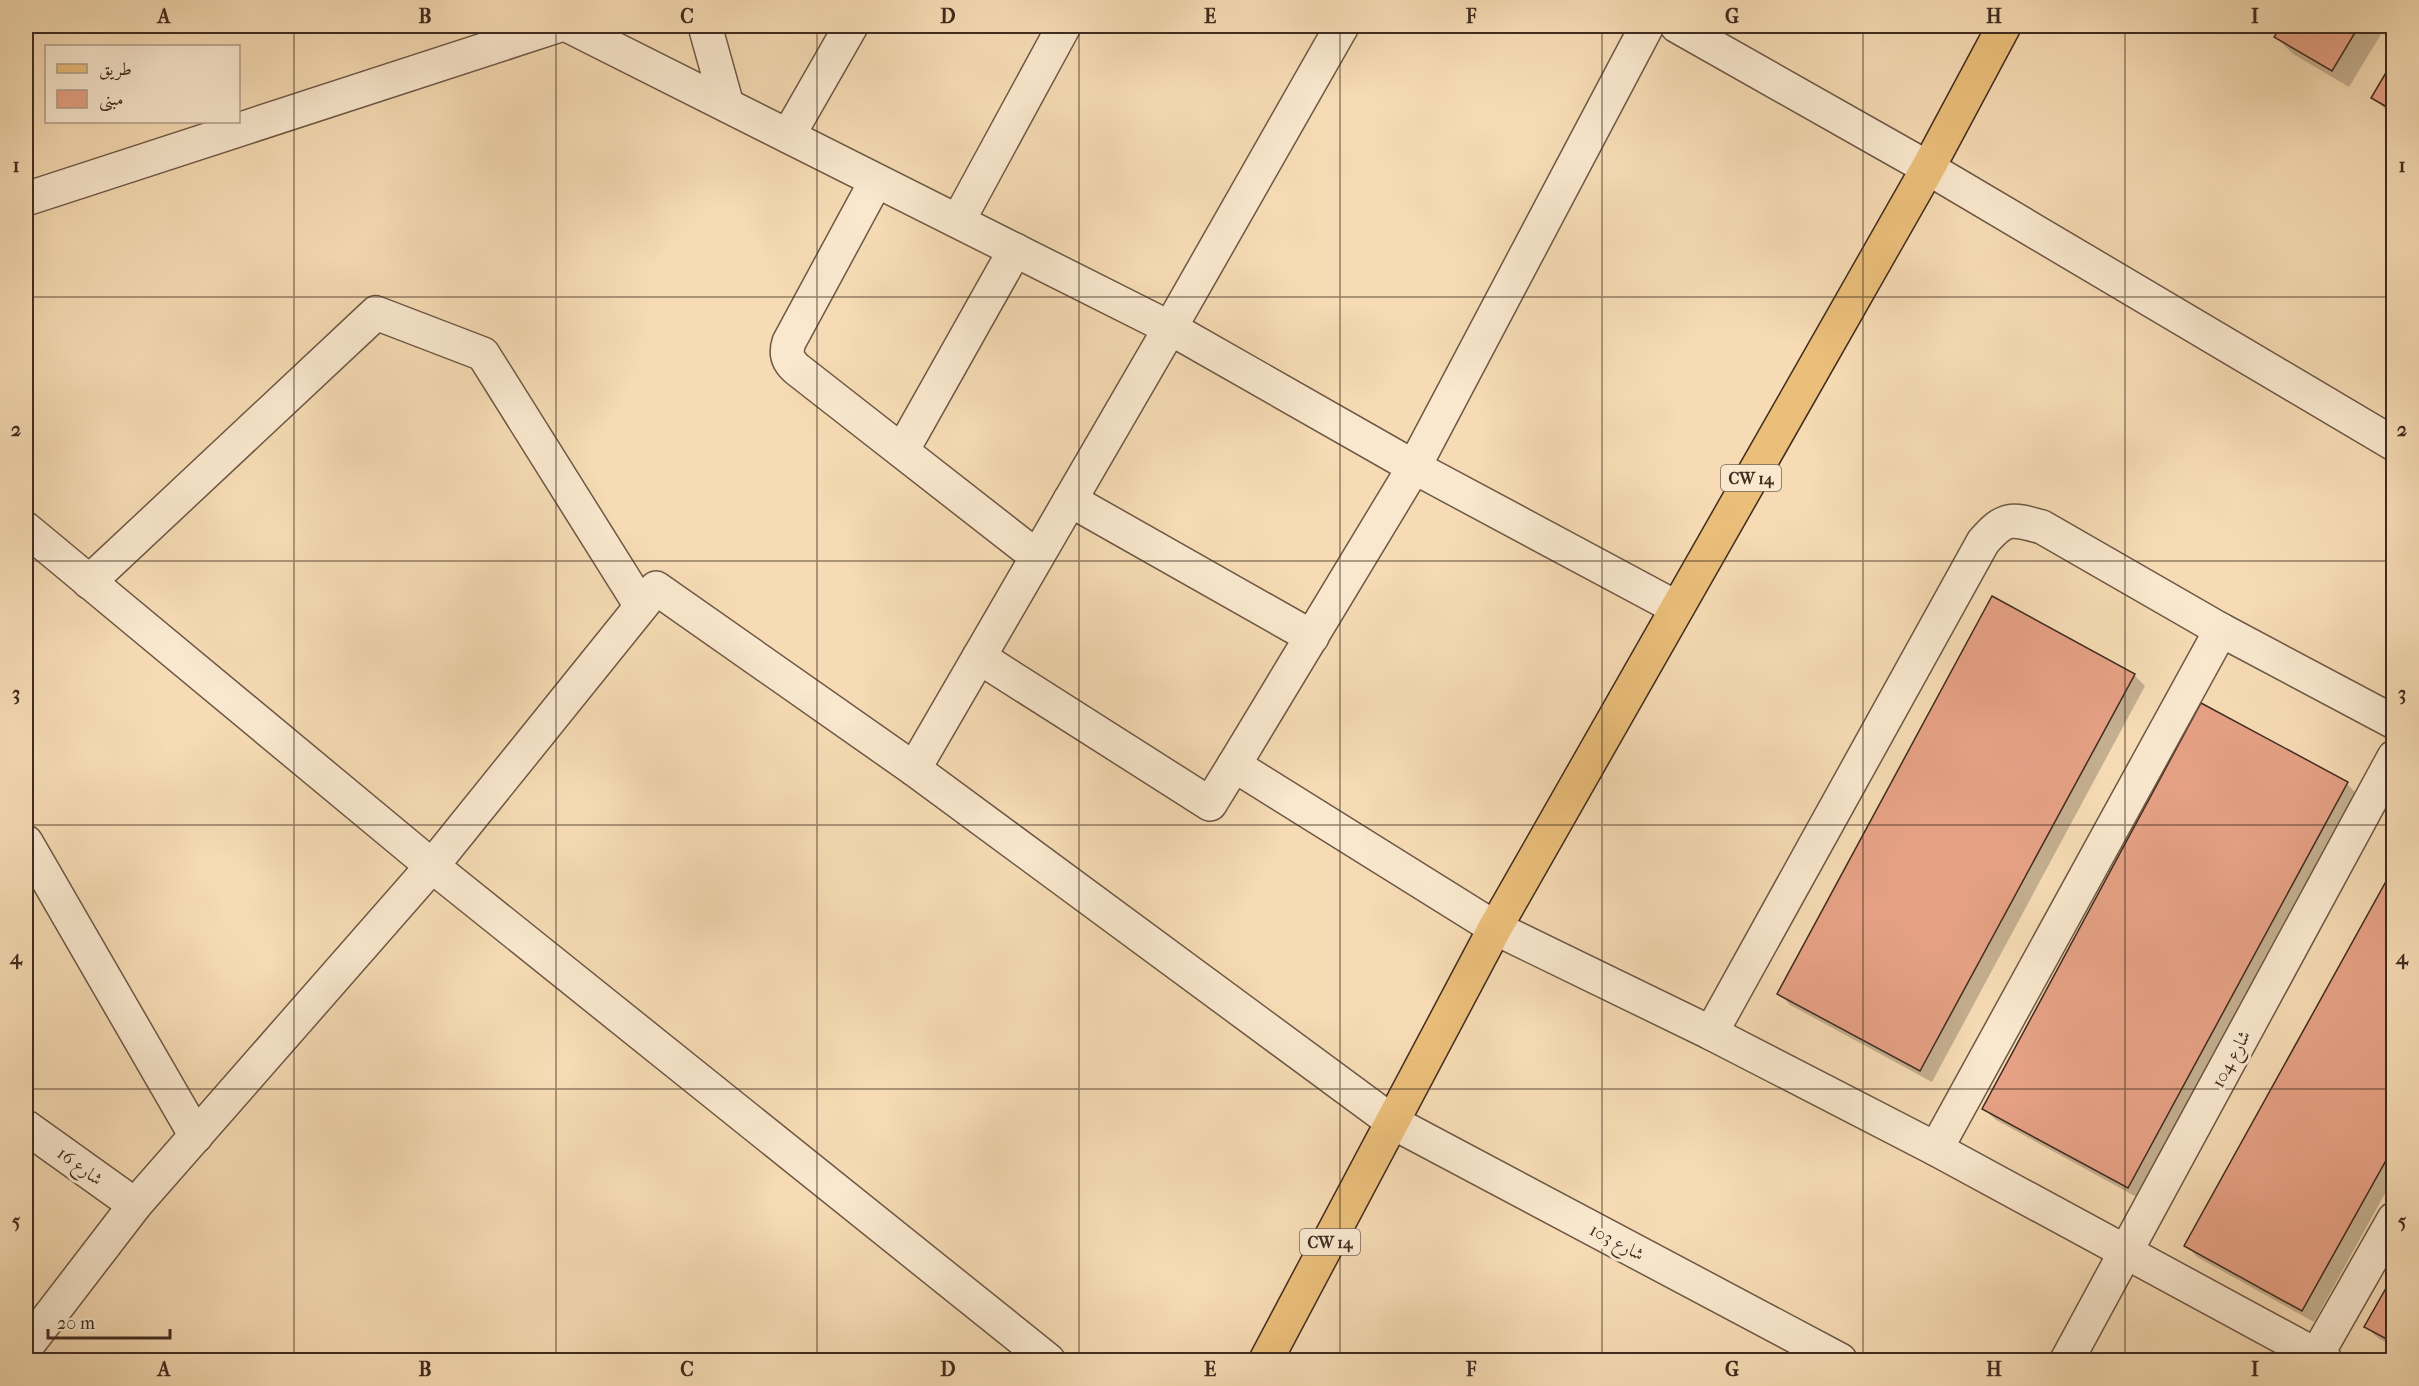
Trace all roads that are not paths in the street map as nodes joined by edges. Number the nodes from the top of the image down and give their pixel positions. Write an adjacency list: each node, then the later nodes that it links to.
1 (557, 26): 14 (street)
2 (569, 26): 10 (street)
3 (705, 26): 10 (street)
4 (851, 26): 11 (street)
5 (1064, 26): 15 (street)
6 (1342, 26): 17 (street)
7 (1647, 26): 20 (street)
8 (1677, 26): 12 (street)
9 (2004, 26): 12 (main road, CW 14)
10 (727, 105): 11 (street)
11 (788, 136): 13 (street)
12 (1928, 168): 18 (street); 26 (main road, CW 14)
13 (876, 181): 15 (street); 19 (street)
14 (26, 199)
15 (958, 221): 16 (street)
16 (1015, 250): 17 (street); 19 (street)
17 (1170, 328): 20 (street); 21 (street)
18 (2394, 444)
19 (902, 451): 23 (street)
20 (1414, 467): 26 (street); 28 (street)
21 (1070, 500): 23 (street); 28 (street)
22 (26, 530): 24 (street)
23 (1036, 556): 29 (street)
24 (89, 582): 25 (street); 35 (street)
25 (641, 606): 33 (street, شارع 103); 35 (street)
26 (1677, 608): 36 (main road, CW 14)
27 (2222, 630): 30 (street); 37 (street); 41 (street)
28 (1312, 636): 32 (street)
29 (979, 657): 32 (street); 33 (street)
30 (2394, 722)
31 (2394, 757): 44 (street, شارع 104)
32 (1234, 765): 36 (street)
33 (914, 769): 38 (street, شارع 103)
34 (26, 842): 40 (street)
35 (432, 866): 40 (street); 47 (street)
36 (1495, 928): 37 (street); 38 (main road, CW 14)
37 (1711, 1033): 41 (street)
38 (1394, 1123): 48 (main road, CW 14); 49 (street, شارع 103)
39 (26, 1127): 42 (street, شارع 16)
40 (196, 1136): 42 (street)
41 (1936, 1149): 44 (street)
42 (135, 1205): 45 (street)
43 (2394, 1219): 46 (street)
44 (2126, 1253): 46 (street); 50 (street, شارع 104)
45 (26, 1347)
46 (2320, 1358)
47 (1048, 1360)
48 (1266, 1360)
49 (1840, 1360)
50 (2067, 1360)

